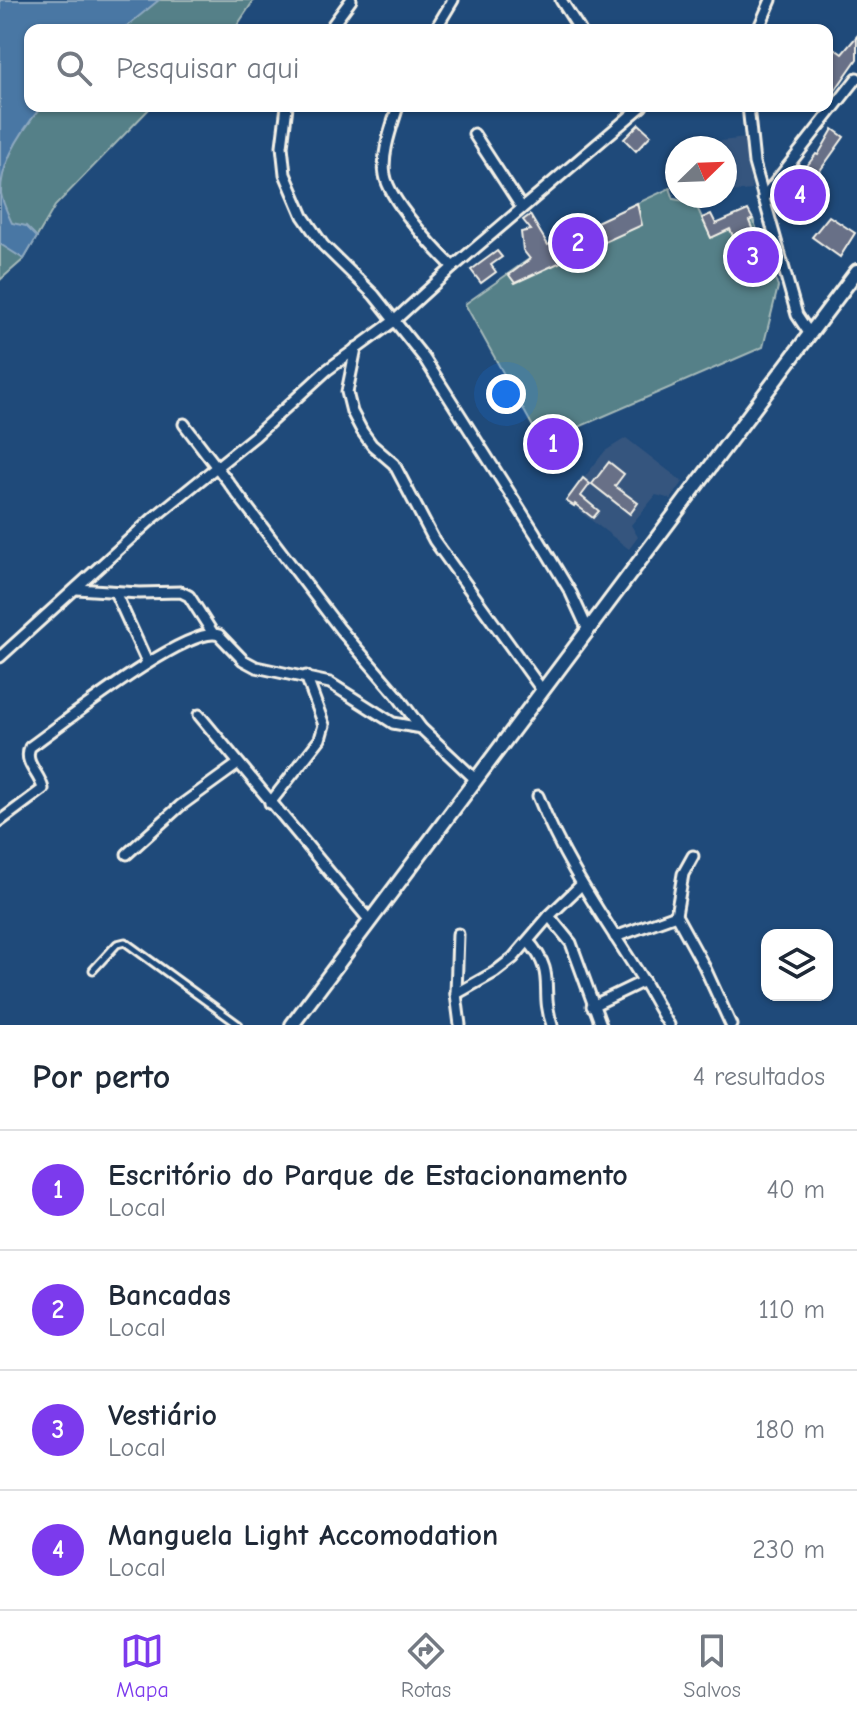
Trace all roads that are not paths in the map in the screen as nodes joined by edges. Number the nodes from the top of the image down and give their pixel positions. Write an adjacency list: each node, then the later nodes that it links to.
1 (351, 0): 5 (street)
2 (453, 0): 6 (street)
3 (561, 0): 7 (street)
4 (771, 0): 8 (street)
5 (333, 24)
6 (439, 24)
7 (576, 24)
8 (761, 24)
9 (857, 78): 10 (street)
10 (833, 109)
11 (286, 112): 21 (street)
12 (396, 112): 19 (street)
13 (635, 112): 18 (street)
14 (749, 112): 17 (street)
15 (830, 112): 17 (street)
16 (474, 134): 18 (street)
17 (763, 198): 22 (street)
18 (522, 208): 19 (street)
19 (453, 267): 21 (street)
20 (857, 271): 22 (main road)
21 (394, 321): 23 (street); 28 (street)
22 (809, 333): 28 (main road)
23 (356, 348): 25 (street); 33 (street)
24 (184, 424): 25 (street)
25 (216, 468): 26 (street); 35 (street)
26 (77, 589): 27 (street); 30 (street)
27 (115, 592): 29 (street); 31 (street)
28 (588, 630): 33 (main road)
29 (212, 632): 31 (street); 32 (street)
30 (0, 657)
31 (147, 662): 40 (street)
32 (306, 676): 35 (street); 39 (street)
33 (542, 690): 37 (main road)
34 (199, 715): 36 (street)
35 (421, 728): 37 (street)
36 (238, 764): 39 (street); 41 (street)
37 (475, 779): 46 (main road)
38 (538, 796): 43 (street)
39 (270, 803): 46 (street)
40 (0, 821)
41 (127, 854)
42 (693, 856): 44 (street)
43 (581, 885): 45 (street); 48 (street)
44 (676, 915): 48 (street); 60 (street)
45 (549, 916): 49 (street); 53 (street)
46 (370, 921): 56 (main road)
47 (458, 934): 52 (street)
48 (615, 937): 51 (street)
49 (528, 941): 52 (street); 58 (street)
50 (93, 970): 55 (lane)
51 (644, 981): 53 (street); 59 (street)
52 (456, 994): 57 (street)
53 (592, 1006): 54 (street)
54 (598, 1024)
55 (239, 1025)
56 (292, 1025)
57 (460, 1025)
58 (552, 1025)
59 (668, 1025)
60 (731, 1025)

